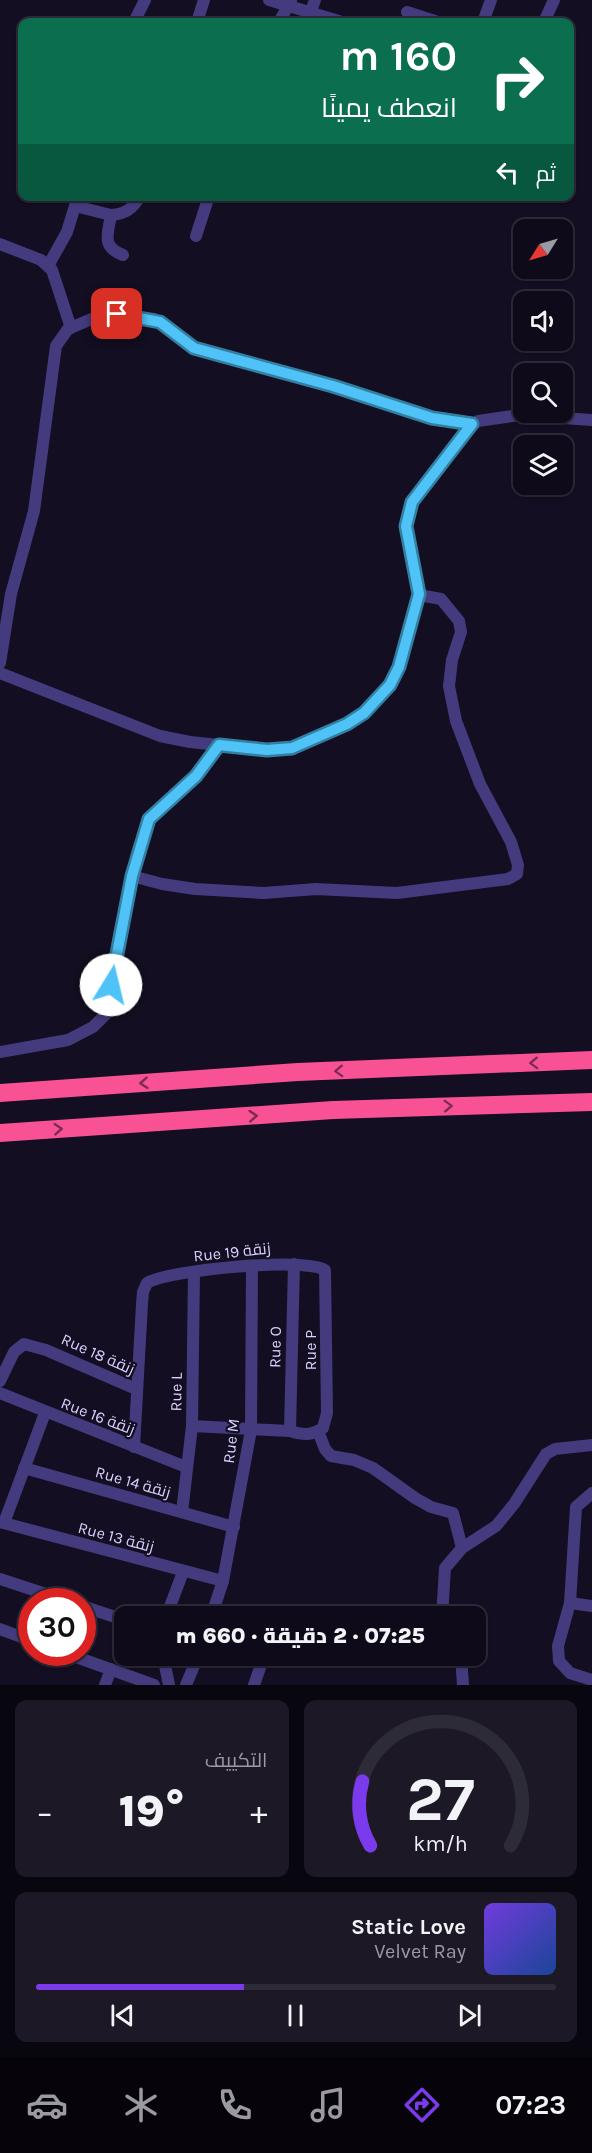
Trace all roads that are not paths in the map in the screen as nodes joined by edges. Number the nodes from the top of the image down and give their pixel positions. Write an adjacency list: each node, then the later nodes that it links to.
1 (146, 0): 10 (street)
2 (204, 0): 11 (street)
3 (269, 0): 7 (street)
4 (315, 0): 9 (street)
5 (491, 0): 15 (street)
6 (554, 0): 16 (street)
7 (290, 4): 9 (street); 12 (street)
8 (407, 12): 14 (street)
9 (310, 14): 13 (street)
10 (136, 18)
11 (198, 18)
12 (281, 18)
13 (326, 18)
14 (426, 18)
15 (484, 18)
16 (546, 18)
17 (137, 201): 20 (street)
18 (207, 201): 21 (street)
19 (76, 202): 20 (street); 24 (street)
20 (111, 215): 23 (street)
21 (196, 236)
22 (0, 244): 24 (street)
23 (123, 255)
24 (48, 266): 25 (street)
25 (71, 328): 27 (street); 29 (street)
26 (592, 420): 27 (street)
27 (472, 424): 28 (street)
28 (419, 594): 31 (street); 32 (street)
29 (0, 663)
30 (0, 673): 31 (street)
31 (219, 745): 32 (street)
32 (132, 876): 33 (street)
33 (0, 1052)
34 (592, 1060): 35 (highway, one-way to 35)
35 (0, 1093)
36 (592, 1102): 37 (highway, one-way to 36)
37 (0, 1133)
38 (294, 1264): 39 (street, Rue 19 زنقة); 41 (street, Rue 19 زنقة); 48 (street, Rue O)
39 (252, 1266): 40 (street, Rue 19 زنقة); 47 (street, Rue M)
40 (194, 1272): 43 (street, Rue 19 زنقة); 46 (street, Rue L)
41 (327, 1287): 49 (street, Rue P)
42 (0, 1381): 43 (street, Rue 18 زنقة)
43 (136, 1389): 51 (street)
44 (0, 1393): 45 (street, Rue 16 زنقة)
45 (45, 1413): 51 (street, Rue 16 زنقة); 53 (street)
46 (192, 1426): 47 (street); 52 (street, Rue L)
47 (251, 1430): 48 (street); 57 (street, Rue M)
48 (290, 1431): 49 (street)
49 (318, 1431): 58 (street)
50 (592, 1445): 58 (street)
51 (134, 1447): 52 (street, Rue 16 زنقة)
52 (186, 1467): 55 (street, Rue L)
53 (24, 1468): 55 (street, Rue 14 زنقة); 56 (street)
54 (592, 1493): 63 (street)
55 (182, 1512): 57 (street, Rue 14 زنقة)
56 (2, 1523): 59 (street, Rue 13 زنقة)
57 (234, 1527): 61 (street, Rue M)
58 (462, 1548): 66 (street)
59 (183, 1572): 61 (street, Rue 13 زنقة); 64 (street)
60 (0, 1579): 62 (street)
61 (223, 1581): 65 (street, Rue M)
62 (27, 1588)
63 (570, 1603): 67 (street); 78 (street)
64 (170, 1606)
65 (215, 1606)
66 (443, 1606)
67 (592, 1606)
68 (96, 1611): 69 (street)
69 (114, 1617)
70 (0, 1629): 71 (street)
71 (18, 1636)
72 (96, 1664): 77 (street)
73 (165, 1666): 81 (street)
74 (194, 1666): 82 (street)
75 (261, 1666): 83 (street)
76 (462, 1666): 84 (street)
77 (111, 1670): 79 (street); 80 (street)
78 (592, 1680)
79 (105, 1685)
80 (154, 1685)
81 (169, 1685)
82 (186, 1685)
83 (254, 1685)
84 (463, 1685)

